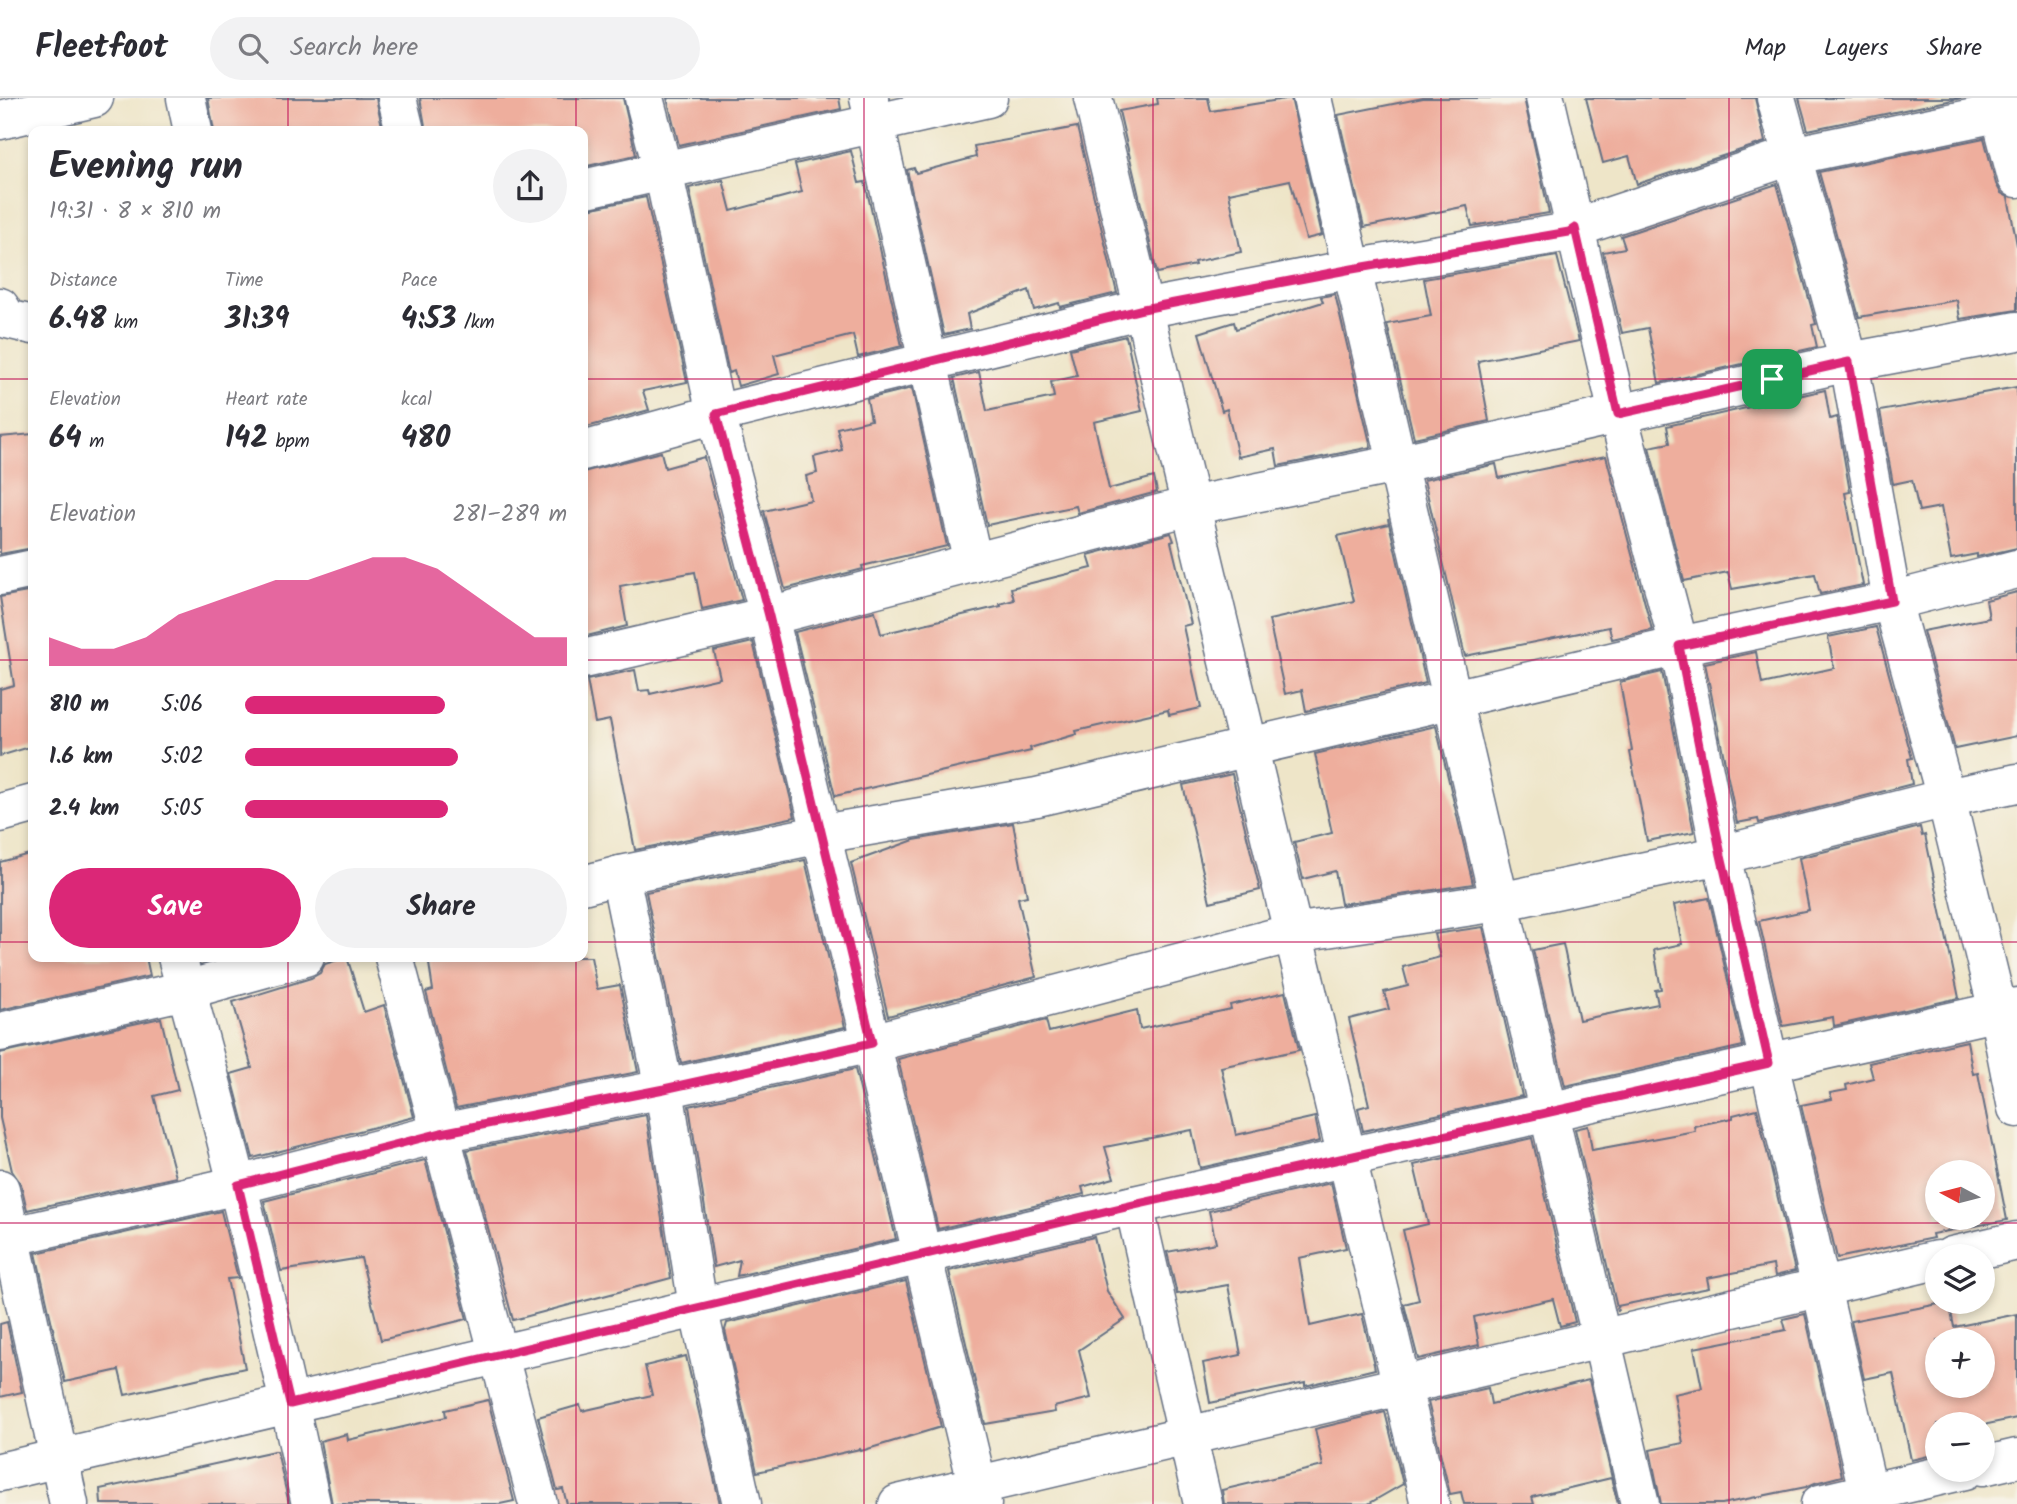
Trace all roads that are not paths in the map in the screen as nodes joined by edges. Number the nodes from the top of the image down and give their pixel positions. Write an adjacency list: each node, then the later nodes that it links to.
1 (94, 98): 12 (street)
2 (186, 98): 13 (street)
3 (397, 98): 14 (street)
4 (645, 98): 16 (street)
5 (988, 98): 11 (street)
6 (1093, 98): 22 (street)
7 (1312, 98): 20 (street)
8 (1545, 98): 19 (street)
9 (1776, 98): 15 (street)
10 (2004, 106): 15 (street); 17 (street)
11 (872, 111): 16 (street); 26 (street)
12 (0, 120)
13 (192, 126)
14 (404, 126)
15 (1791, 156): 19 (street); 25 (street)
16 (663, 171): 18 (street); 27 (street)
17 (2017, 178)
18 (588, 188)
19 (1575, 228): 20 (street); 28 (street)
20 (1352, 269): 22 (street); 30 (street)
21 (0, 307): 23 (street)
22 (1143, 309): 26 (street); 31 (street)
23 (28, 324)
24 (2017, 331): 25 (street)
25 (1849, 362): 28 (street); 36 (street)
26 (929, 363): 27 (street); 32 (street)
27 (716, 414): 29 (street); 37 (street)
28 (1618, 414): 30 (street); 38 (street)
29 (588, 450)
30 (1397, 464): 31 (street); 40 (street)
31 (1190, 506): 32 (street); 41 (street)
32 (974, 564): 37 (street)
33 (2017, 569): 36 (street)
34 (28, 570): 35 (street)
35 (0, 576)
36 (1892, 601): 38 (street); 43 (street)
37 (769, 616): 39 (street); 46 (street)
38 (1679, 646): 40 (street); 47 (street)
39 (588, 658)
40 (1452, 700): 41 (street); 50 (street)
41 (1248, 749): 46 (street); 51 (street)
42 (2017, 783): 43 (street)
43 (1946, 798): 47 (street); 55 (street)
44 (28, 805): 45 (street)
45 (0, 813)
46 (822, 834): 48 (street); 57 (street)
47 (1721, 855): 50 (street); 58 (street)
48 (620, 875): 49 (street); 59 (street)
49 (588, 884)
50 (1499, 902): 51 (street); 61 (street)
51 (1293, 933): 57 (street); 63 (street)
52 (269, 962): 54 (street)
53 (395, 962): 62 (street)
54 (182, 974): 56 (street); 64 (street)
55 (2008, 1009): 58 (street); 60 (street)
56 (0, 1032)
57 (872, 1043): 59 (street); 70 (street)
58 (1769, 1063): 61 (street); 72 (street)
59 (664, 1089): 62 (street); 73 (street)
60 (2017, 1108)
61 (1548, 1112): 63 (street); 74 (street)
62 (441, 1133): 64 (street); 75 (street)
63 (1347, 1157): 66 (street); 76 (street)
64 (238, 1185): 67 (street); 77 (street)
65 (0, 1189): 67 (street)
66 (1134, 1205): 70 (street); 78 (street)
67 (6, 1238): 79 (street)
68 (2017, 1241): 69 (street)
69 (1995, 1246)
70 (924, 1254): 73 (street); 84 (street)
71 (1925, 1263): 72 (street)
72 (1821, 1287): 74 (street); 85 (street)
73 (698, 1307): 75 (street); 89 (street)
74 (1601, 1339): 76 (street); 93 (street)
75 (500, 1354): 77 (street); 88 (street)
76 (1402, 1386): 78 (street); 92 (street)
77 (290, 1404): 79 (street); 87 (street)
78 (1187, 1437): 84 (street); 91 (street)
79 (60, 1458): 82 (street); 86 (street)
80 (2017, 1458): 81 (street)
81 (1995, 1463)
82 (0, 1472)
83 (1925, 1482): 85 (street)
84 (980, 1495): 90 (street)
85 (1870, 1498): 94 (street)
86 (69, 1504)
87 (311, 1504)
88 (538, 1504)
89 (743, 1504)
90 (898, 1504)
91 (1203, 1504)
92 (1430, 1504)
93 (1640, 1504)
94 (1820, 1504)

